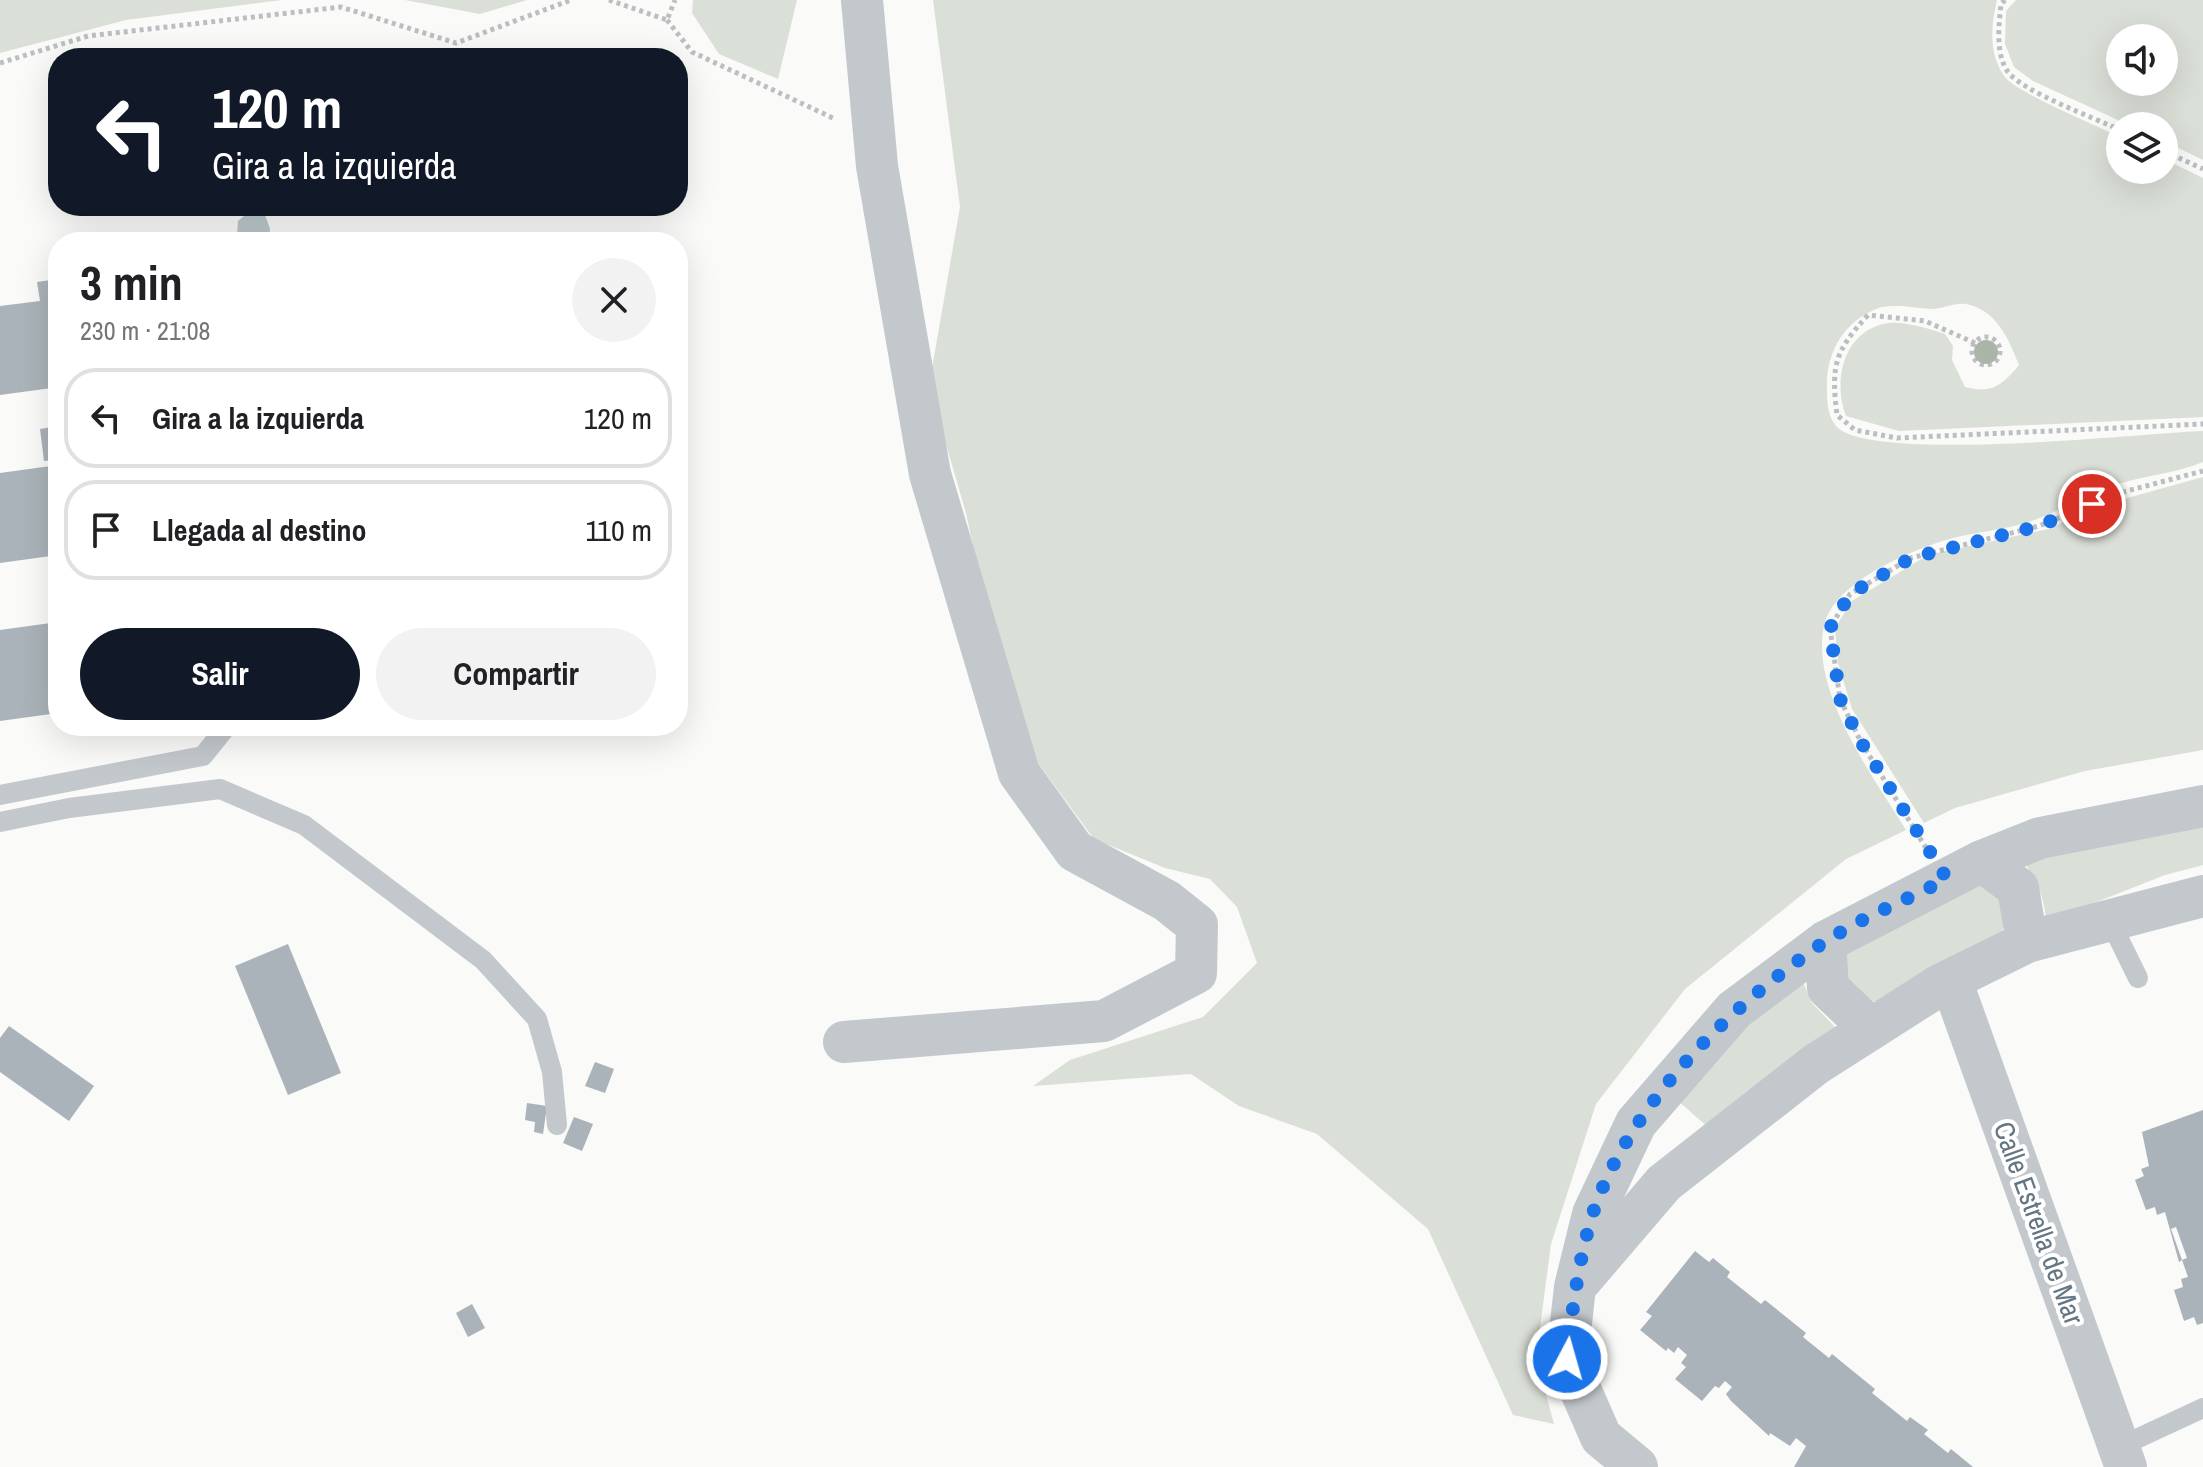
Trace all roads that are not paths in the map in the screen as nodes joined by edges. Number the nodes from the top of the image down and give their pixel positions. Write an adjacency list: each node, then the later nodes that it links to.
1 (862, 0): 14 (street)
2 (219, 736): 3 (lane)
3 (0, 795)
4 (2203, 806): 6 (street)
5 (0, 822): 15 (lane)
6 (1965, 870): 9 (street); 10 (street)
7 (2203, 896): 8 (street)
8 (2109, 919): 10 (street); 11 (lane)
9 (1825, 942): 13 (street); 16 (street)
10 (2027, 942): 12 (street)
11 (2138, 978)
12 (1951, 980): 13 (street); 18 (street, Calle Estrella de Mar)
13 (1871, 1029): 16 (street)
14 (844, 1042)
15 (557, 1125)
16 (1575, 1287): 19 (street)
17 (2203, 1408): 18 (lane)
18 (2122, 1457)
19 (1637, 1467)

